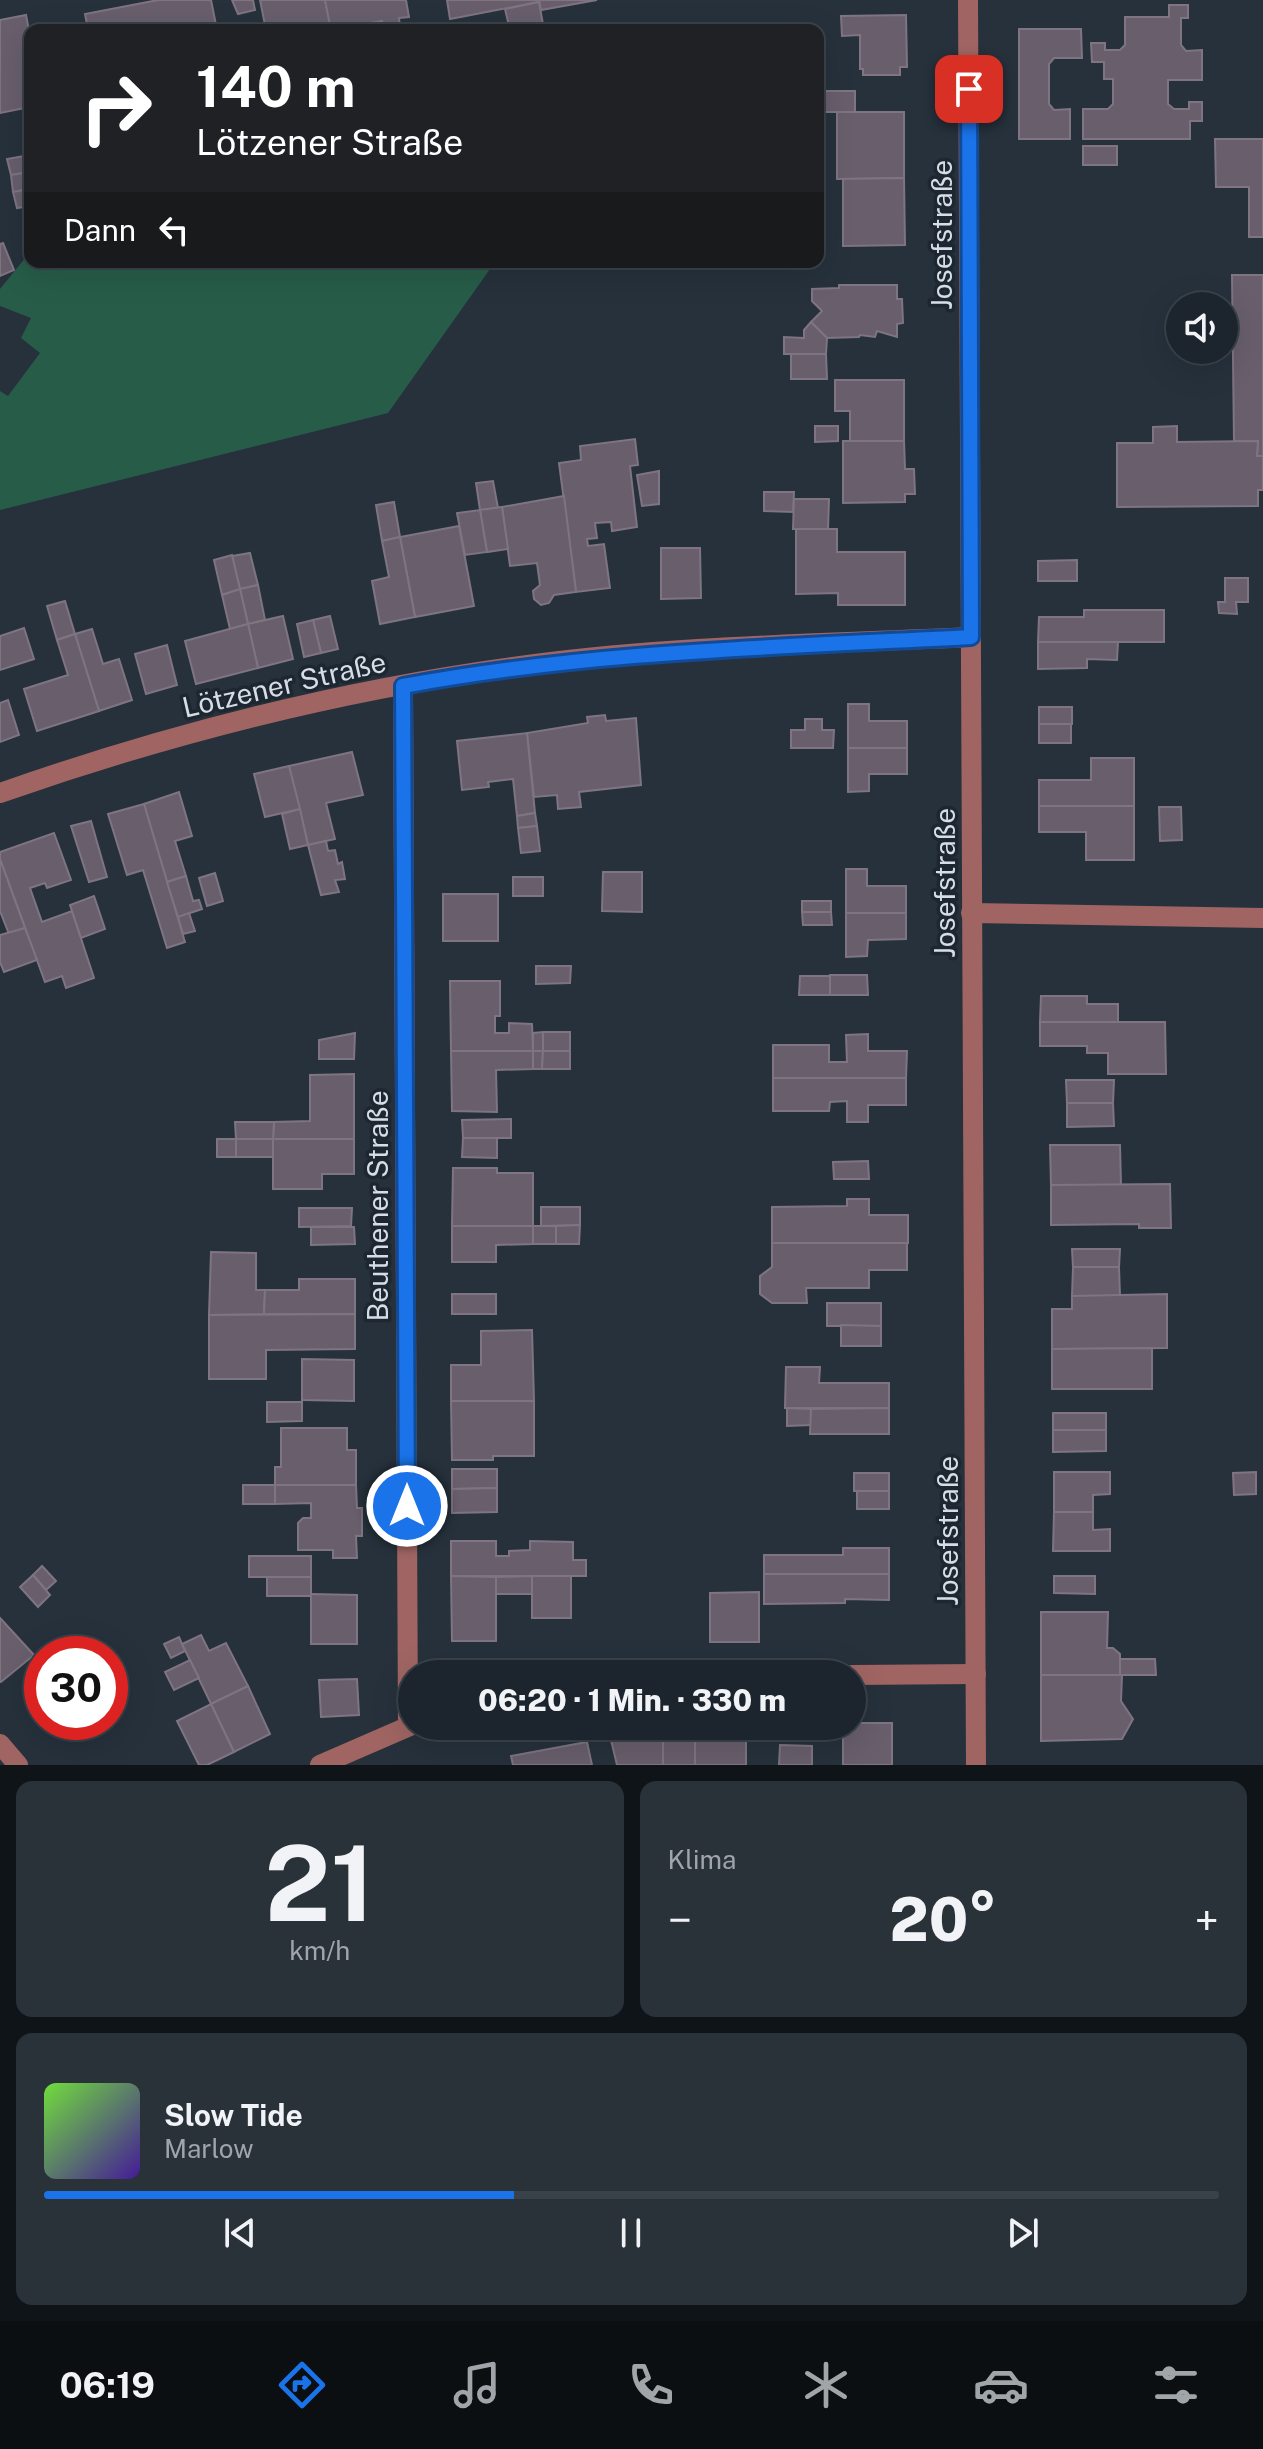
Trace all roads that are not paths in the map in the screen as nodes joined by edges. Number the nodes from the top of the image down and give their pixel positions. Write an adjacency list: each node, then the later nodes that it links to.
1 (968, 0): 2 (street, Josefstraße)
2 (971, 637): 3 (street, Lötzener Straße); 5 (street, Josefstraße)
3 (403, 686): 4 (street, Lötzener Straße); 7 (street, Beuthener Straße)
4 (0, 793)
5 (971, 913): 6 (street); 8 (street, Josefstraße)
6 (1263, 918)
7 (410, 1660)
8 (976, 1674): 9 (street); 14 (street, Josefstraße)
9 (866, 1675)
10 (398, 1731): 13 (street)
11 (0, 1744): 12 (street)
12 (18, 1765)
13 (320, 1765)
14 (976, 1765)

